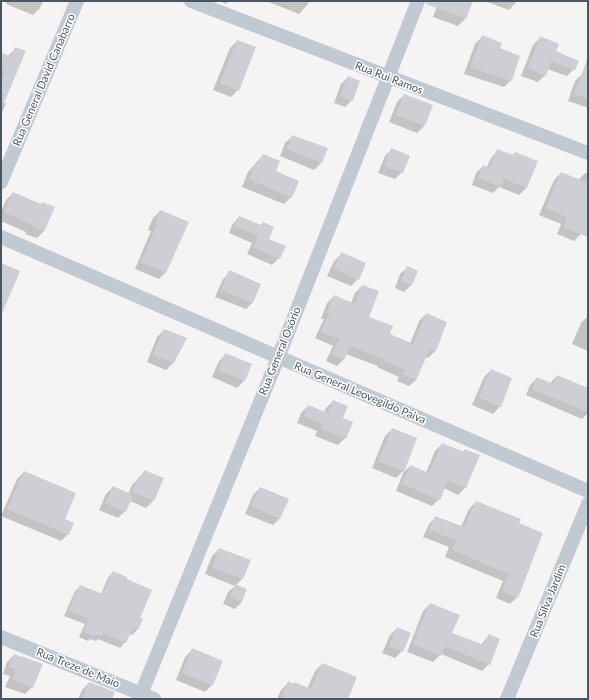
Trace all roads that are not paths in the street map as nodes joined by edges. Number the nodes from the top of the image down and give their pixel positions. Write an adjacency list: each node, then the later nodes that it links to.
1 (77, 1): 6 (street, Rua General David Canabarro)
2 (191, 1): 4 (street, Rua Rui Ramos)
3 (418, 1): 4 (street, Rua General Osório)
4 (388, 77): 5 (street, Rua Rui Ramos); 8 (street, Rua General Osório)
5 (588, 153)
6 (1, 182)
7 (1, 237): 8 (street, Rua General Leovegildo Paiva)
8 (278, 358): 9 (street, Rua General Leovegildo Paiva); 12 (street, Rua General Osório)
9 (588, 491)
10 (588, 504): 13 (street, Rua Silva Jardim)
11 (1, 637): 12 (street, Rua Treze de Maio)
12 (145, 697)
13 (508, 699)

